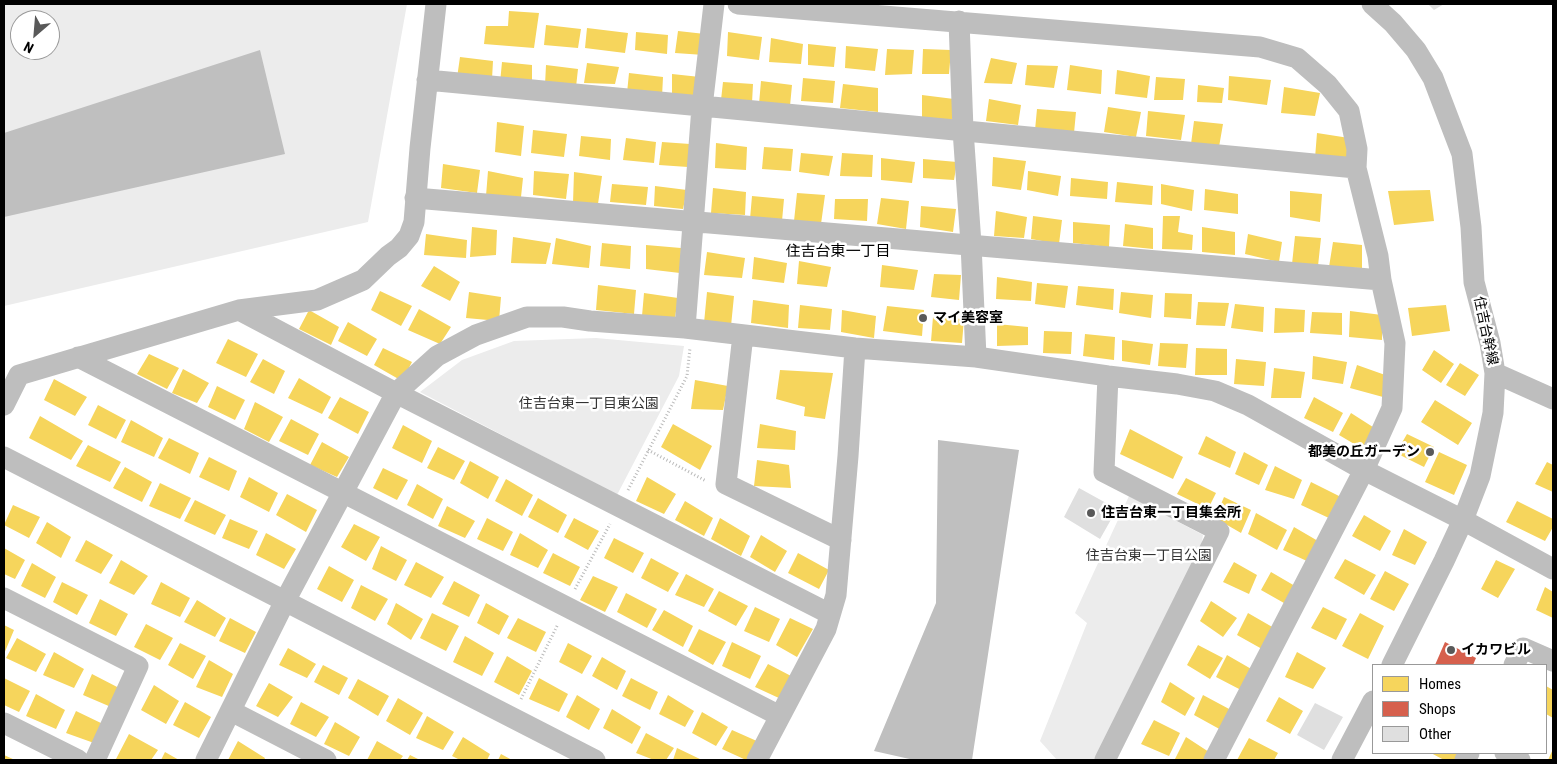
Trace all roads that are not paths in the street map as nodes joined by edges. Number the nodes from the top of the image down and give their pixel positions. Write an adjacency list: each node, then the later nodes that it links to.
1 (436, 4): 6 (street)
2 (714, 4): 7 (street)
3 (738, 4): 5 (street)
4 (1372, 4): 20 (street, 住吉台幹線)
5 (959, 21): 8 (street); 9 (street)
6 (427, 80): 7 (street); 10 (street)
7 (702, 107): 8 (street); 11 (street)
8 (962, 130): 9 (street); 12 (street)
9 (1356, 168): 13 (street)
10 (415, 198): 11 (street); 14 (street)
11 (692, 221): 12 (street); 15 (street)
12 (971, 244): 13 (street); 19 (street)
13 (1381, 280): 26 (street)
14 (239, 310): 18 (street); 22 (street)
15 (688, 328): 16 (street); 22 (street)
16 (743, 334): 17 (street); 29 (street)
17 (854, 348): 19 (street); 29 (street)
18 (78, 357): 24 (street); 27 (street)
19 (976, 358): 21 (street)
20 (1494, 373): 23 (street); 28 (street, 住吉台幹線)
21 (1108, 376): 26 (street); 48 (street)
22 (396, 393): 27 (street); 33 (street)
23 (1553, 399)
24 (4, 405)
25 (4, 457): 32 (street)
26 (1364, 470): 28 (street); 49 (street)
27 (343, 493): 32 (street); 39 (street)
28 (1463, 520): 30 (street); 35 (street, 住吉台幹線)
29 (841, 540): 33 (street)
30 (1553, 569)
31 (4, 598): 43 (street)
32 (285, 601): 38 (street); 46 (street)
33 (830, 614): 39 (street)
34 (1553, 661): 36 (street)
35 (1392, 664)
36 (1515, 664)
37 (1372, 703): 50 (street)
38 (231, 711): 44 (street); 45 (street)
39 (780, 716): 47 (street)
40 (4, 723): 42 (street)
41 (1507, 754): 51 (street)
42 (78, 760)
43 (95, 760)
44 (206, 760)
45 (326, 760)
46 (594, 760)
47 (757, 760)
48 (1105, 760)
49 (1214, 760)
50 (1342, 760)
51 (1520, 760)

